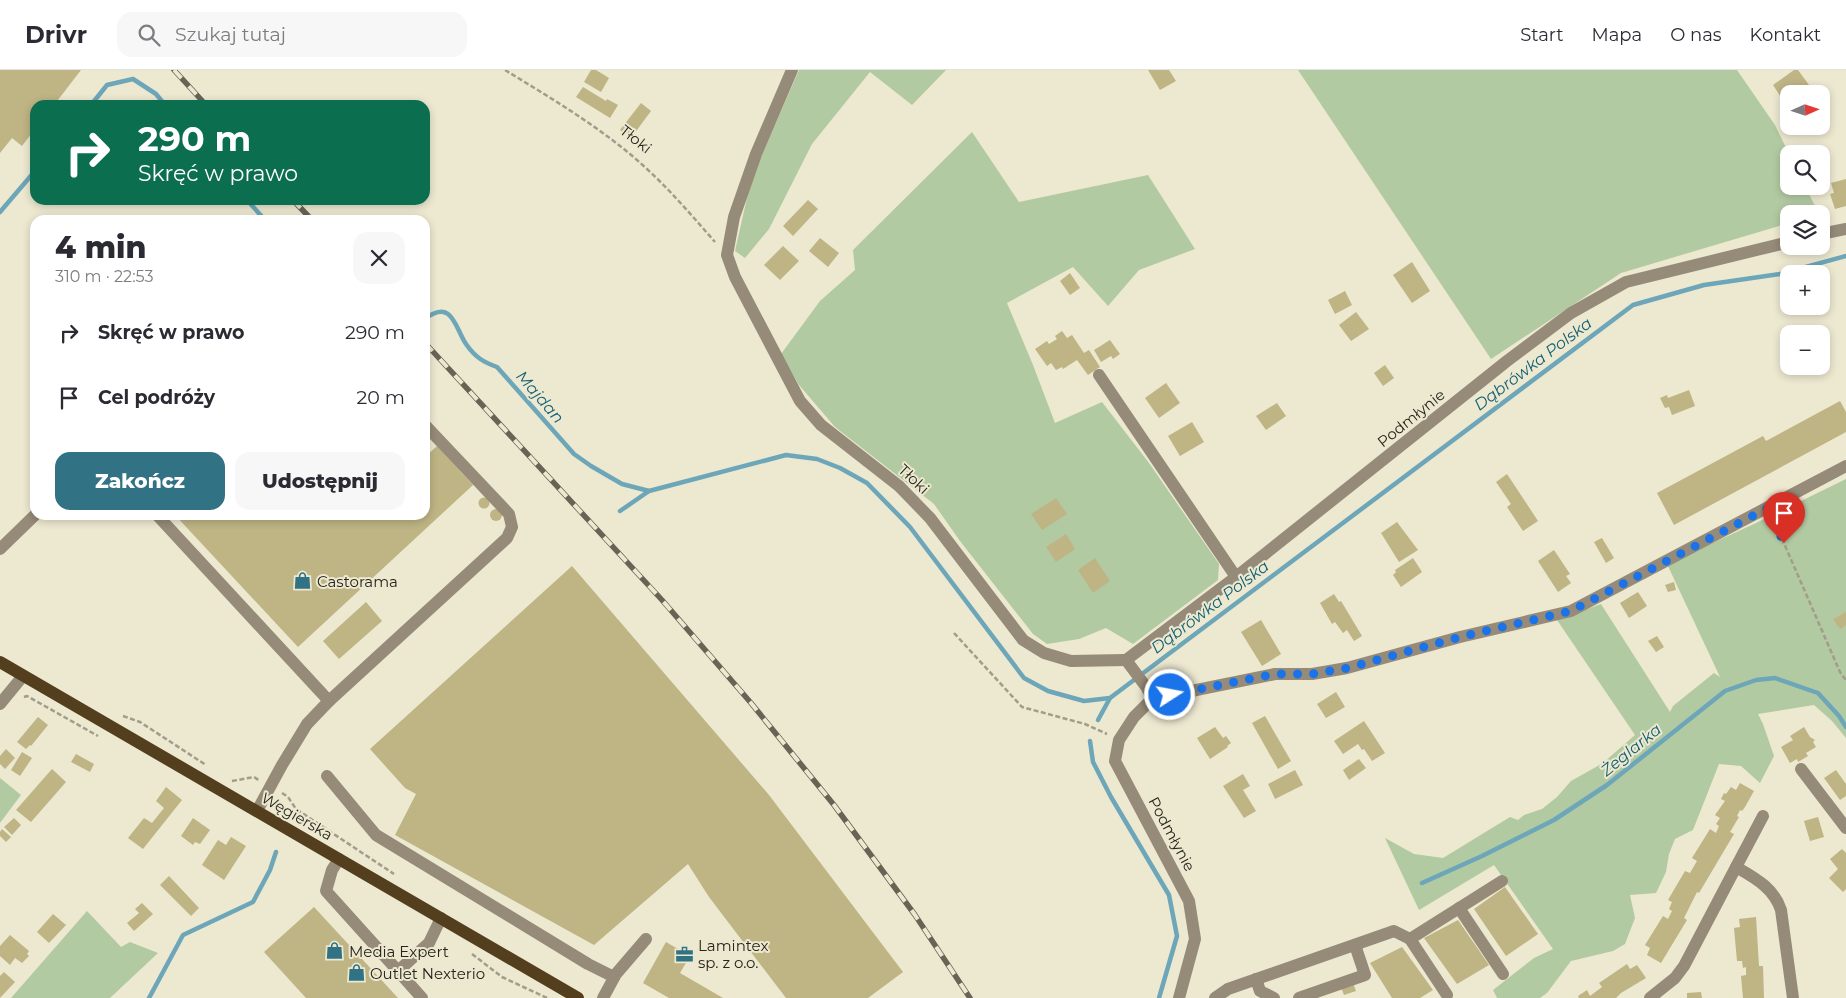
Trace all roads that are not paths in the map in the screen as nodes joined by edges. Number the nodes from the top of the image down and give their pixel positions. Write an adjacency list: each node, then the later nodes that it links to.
1 (792, 70): 13 (street, Tłoki)
2 (1846, 228): 3 (street)
3 (1830, 232)
4 (1780, 244): 11 (street, Podmłynie)
5 (1099, 374): 11 (street)
6 (430, 430): 16 (street)
7 (1846, 466): 15 (street)
8 (30, 520): 10 (street)
9 (162, 520): 16 (street)
10 (0, 549)
11 (1236, 577): 13 (street, Podmłynie)
12 (0, 662): 14 (main road, Węgierska)
13 (1129, 664): 15 (street)
14 (23, 676): 17 (street); 20 (main road, Węgierska)
15 (1150, 694): 40 (street, Podmłynie)
16 (329, 701): 20 (street)
17 (0, 704)
18 (1801, 769): 22 (street)
19 (328, 776): 33 (street)
20 (257, 811): 23 (main road, Węgierska)
21 (1763, 816): 24 (street)
22 (1846, 828)
23 (339, 859): 27 (main road, Węgierska); 31 (street)
24 (1736, 867): 36 (street); 44 (street)
25 (1502, 881): 26 (street)
26 (1459, 908): 29 (street); 32 (street)
27 (441, 918): 31 (street); 37 (main road, Węgierska)
28 (646, 939): 33 (street)
29 (1410, 939): 30 (street); 35 (street)
30 (1355, 945): 34 (street); 43 (street)
31 (398, 971): 38 (street)
32 (1503, 974)
33 (614, 977): 39 (street)
34 (1256, 979): 41 (street); 42 (street)
35 (1447, 995)
36 (1656, 996)
37 (575, 997)
38 (422, 998)
39 (603, 998)
40 (1179, 998)
41 (1215, 998)
42 (1274, 998)
43 (1299, 998)
44 (1793, 998)

